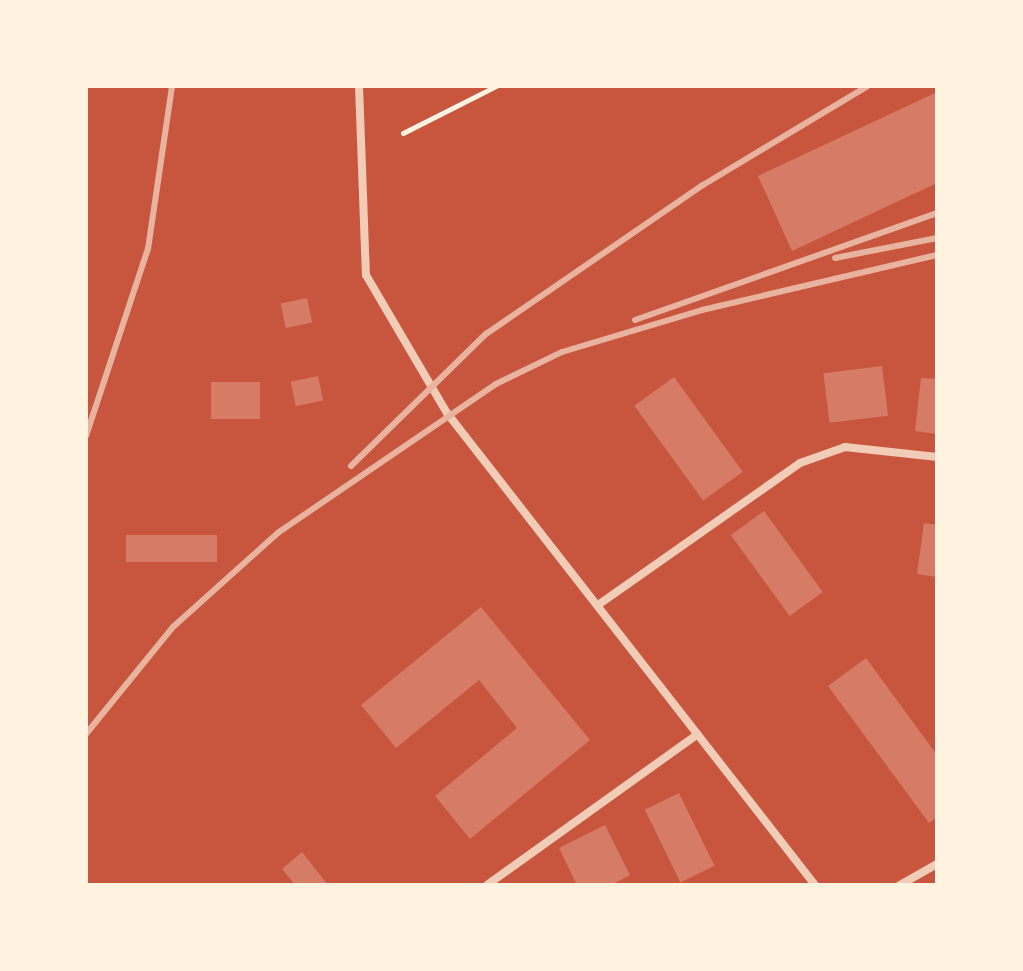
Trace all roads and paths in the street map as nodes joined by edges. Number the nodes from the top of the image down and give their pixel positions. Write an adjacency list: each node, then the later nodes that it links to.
1 (359, 86): 5 (street)
2 (496, 86): 3 (path)
3 (403, 133)
4 (937, 457): 5 (street)
5 (598, 605): 6 (street)
6 (698, 734): 8 (street); 9 (street)
7 (937, 864): 12 (street)
8 (804, 870): 10 (street); 11 (street)
9 (487, 885)
10 (805, 885)
11 (815, 885)
12 (900, 885)

